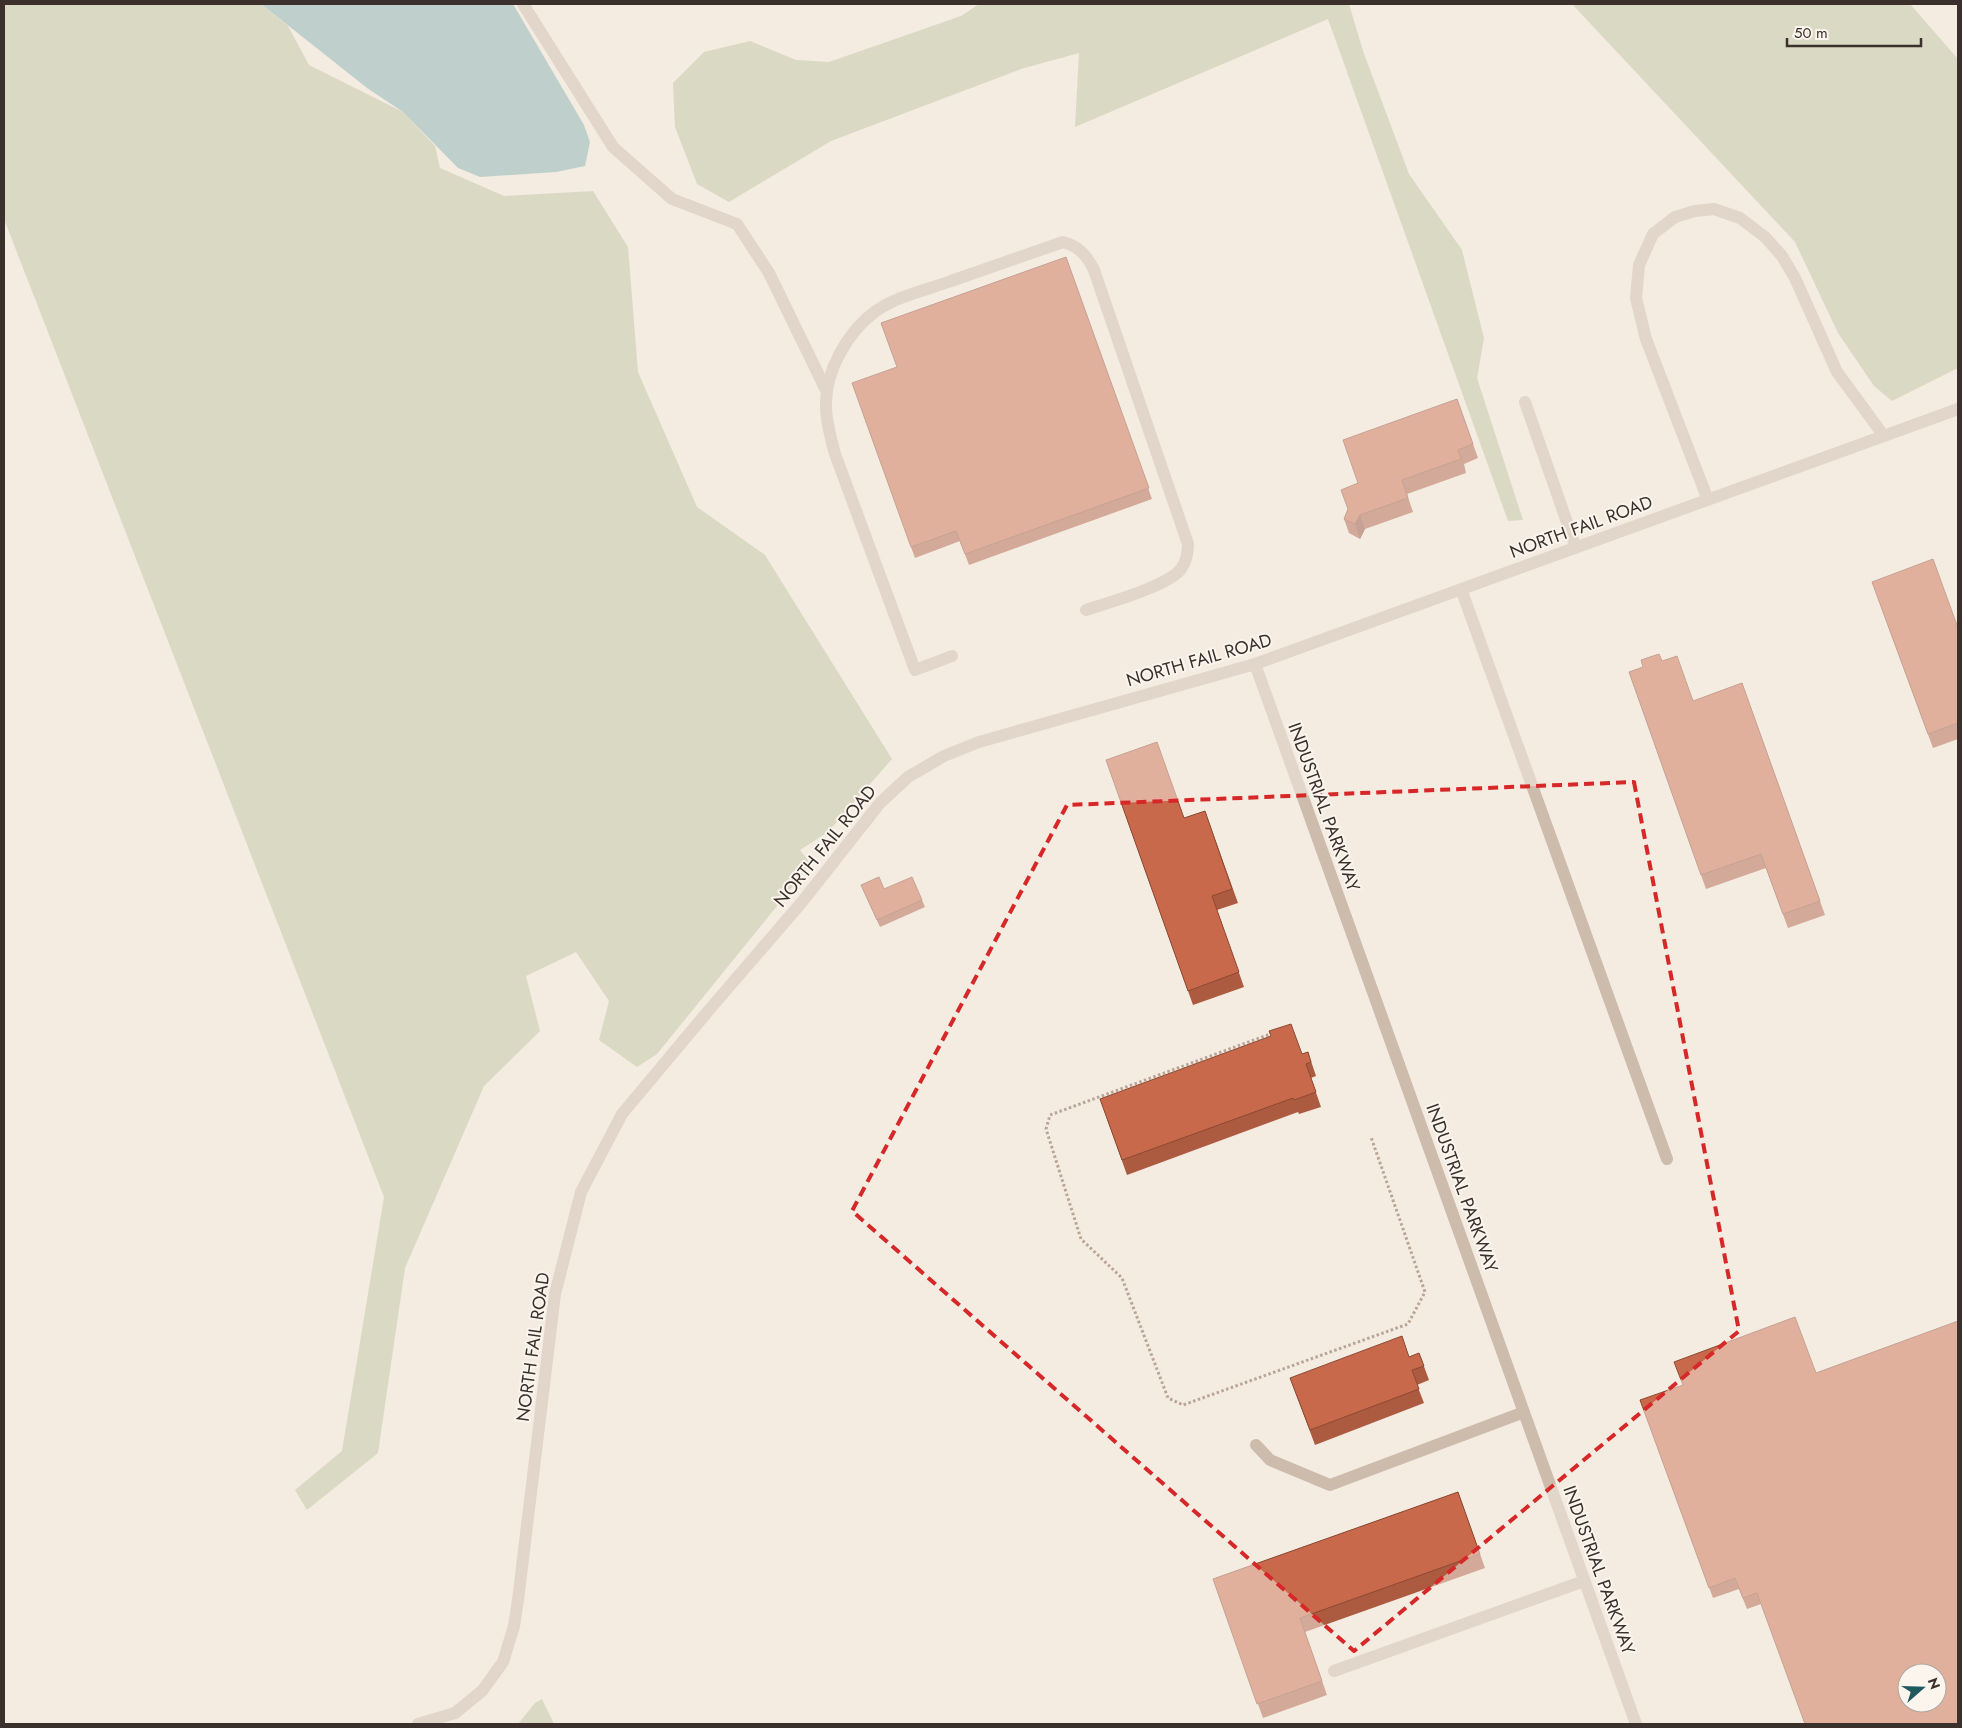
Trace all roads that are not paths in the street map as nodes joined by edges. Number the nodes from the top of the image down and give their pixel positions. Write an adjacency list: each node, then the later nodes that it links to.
1 (523, 4): 2 (street)
2 (827, 392): 9 (street); 10 (street)
3 (1525, 402): 7 (street)
4 (1958, 409): 5 (street, NORTH FAIL ROAD)
5 (1884, 436): 6 (street, NORTH FAIL ROAD); 6 (street)
6 (1708, 500): 7 (street, NORTH FAIL ROAD)
7 (1576, 548): 8 (street, NORTH FAIL ROAD)
8 (1461, 589): 11 (street, NORTH FAIL ROAD); 12 (street)
9 (1086, 610)
10 (952, 656)
11 (1254, 664): 13 (street, INDUSTRIAL PARKWAY); 17 (street, NORTH FAIL ROAD)
12 (1667, 1159)
13 (1524, 1412): 14 (street); 15 (street, INDUSTRIAL PARKWAY)
14 (1256, 1445)
15 (1584, 1580): 16 (street); 18 (street, INDUSTRIAL PARKWAY)
16 (1334, 1671)
17 (418, 1724)
18 (1636, 1724)

